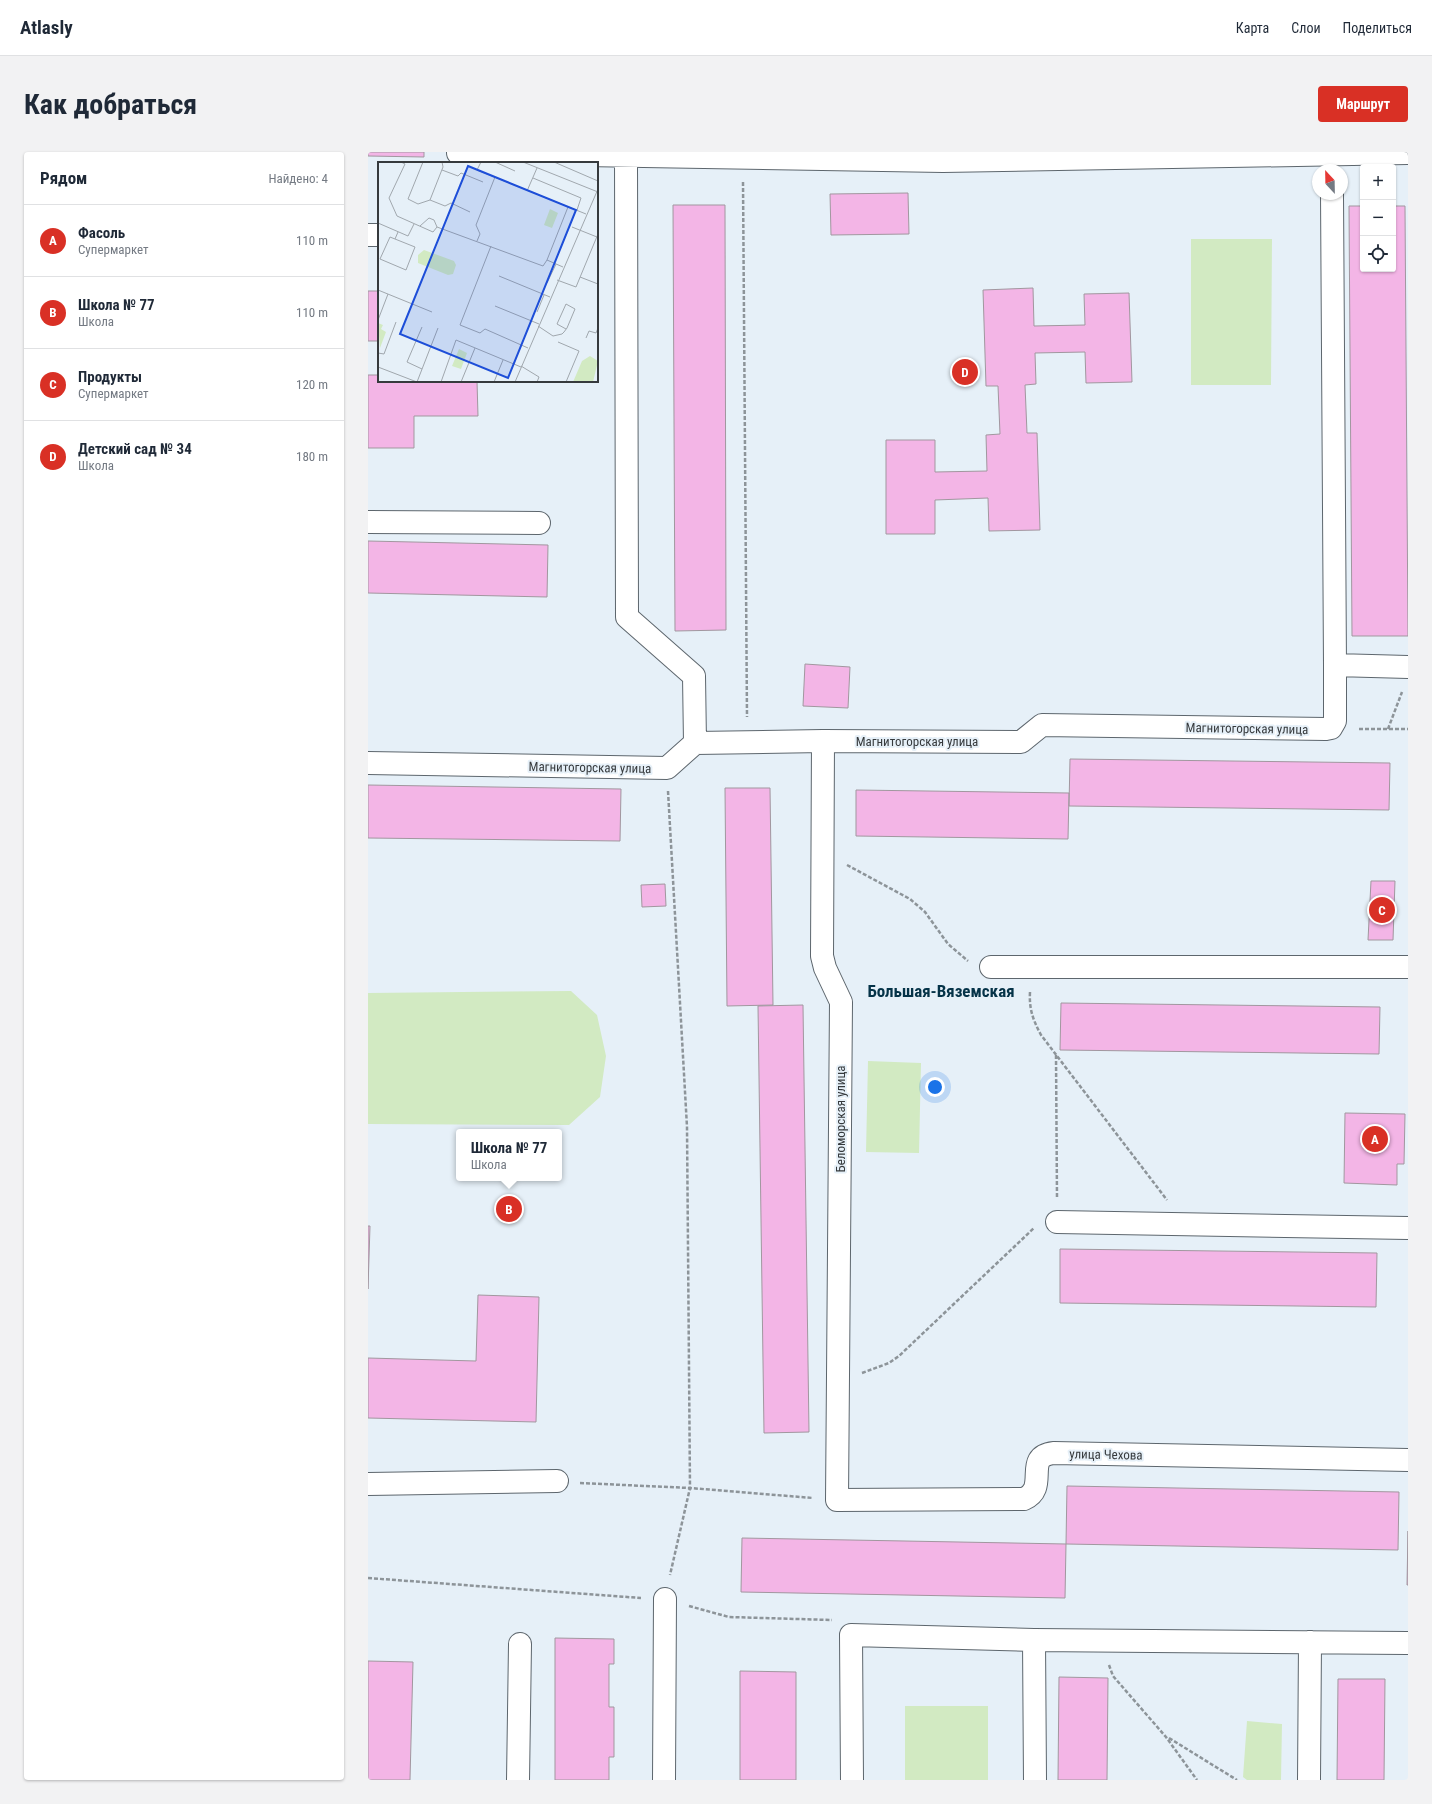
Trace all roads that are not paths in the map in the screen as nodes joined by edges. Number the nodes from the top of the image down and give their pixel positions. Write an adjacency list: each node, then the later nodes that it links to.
1 (1408, 153): 5 (street)
2 (458, 156): 3 (street)
3 (626, 156): 4 (street); 12 (street)
4 (943, 156): 5 (street)
5 (1332, 162)
6 (1332, 200): 9 (street)
7 (368, 522): 8 (street)
8 (539, 524)
9 (1335, 665): 10 (street); 11 (street, Магнитогорская улица)
10 (1408, 667)
11 (824, 741): 12 (street, Магнитогорская улица); 21 (street, Беломорская улица)
12 (695, 743): 13 (street, Магнитогорская улица)
13 (368, 763)
14 (991, 967): 15 (street)
15 (1408, 967)
16 (1057, 1222): 17 (street)
17 (1408, 1228)
18 (1408, 1460): 21 (street, улица Чехова)
19 (558, 1481): 20 (street)
20 (368, 1484)
21 (837, 1500)
22 (665, 1599): 28 (street)
23 (1034, 1640): 24 (street); 29 (street); 30 (street)
24 (1310, 1642): 26 (street); 31 (street)
25 (520, 1644): 27 (street)
26 (1408, 1644)
27 (518, 1780)
28 (664, 1780)
29 (852, 1780)
30 (1034, 1780)
31 (1309, 1780)

